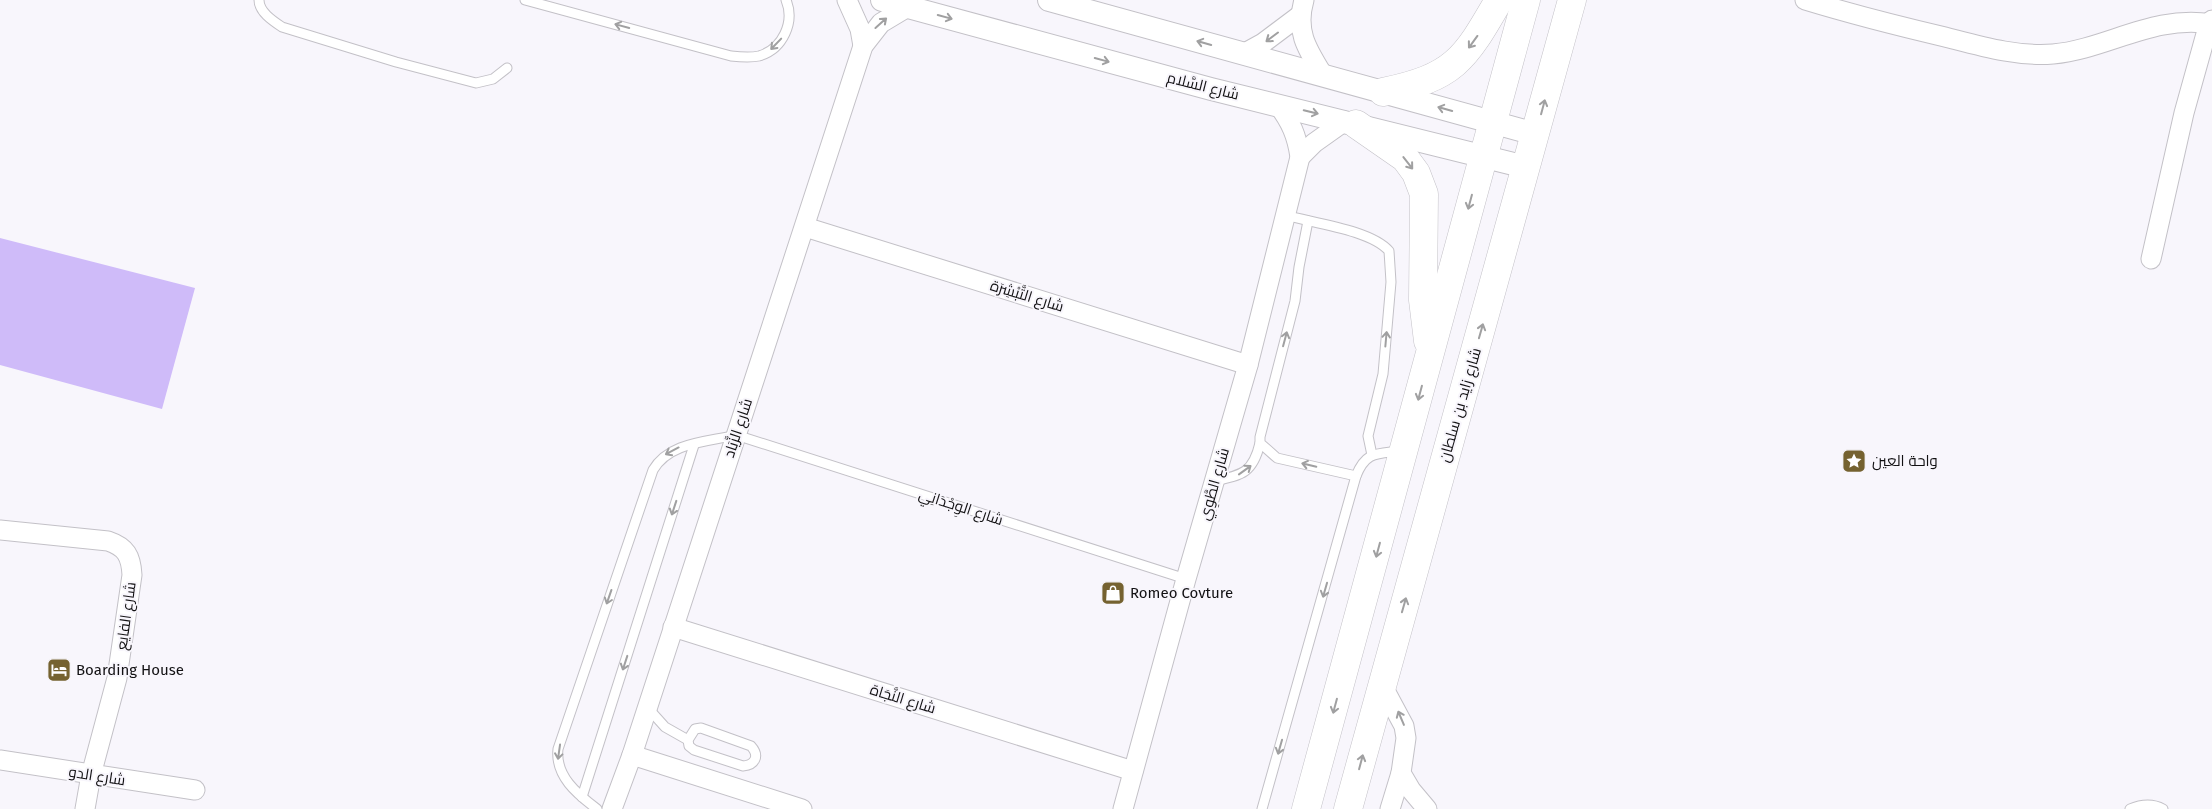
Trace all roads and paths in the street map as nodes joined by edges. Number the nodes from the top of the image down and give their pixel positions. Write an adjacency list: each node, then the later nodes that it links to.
1 (259, 0): 16 (lane)
2 (525, 0): 3 (lane, one-way to 2)
3 (786, 0)
4 (847, 0): 14 (street)
5 (882, 0): 11 (street, شارع السَّلام)
6 (1051, 0): 15 (street, one-way to 6)
7 (1499, 0): 18 (highway, one-way to 18)
8 (1526, 0): 20 (highway)
9 (1572, 0): 22 (highway, شارع زايد بن سلطان, one-way to 9)
10 (1805, 0): 13 (street)
11 (906, 8): 14 (street, شارع الزَّبَاد, one-way to 11); 19 (street, شارع السَّلام, one-way to 19)
12 (1302, 8): 15 (street, one-way to 15); 17 (street)
13 (2211, 22): 29 (street)
14 (863, 46): 28 (street, شارع الزَّبَاد)
15 (1244, 54): 17 (street)
16 (507, 68)
17 (1323, 75): 18 (street)
18 (1383, 92): 20 (street, one-way to 18)
19 (1278, 105): 21 (street, شارع السَّلام, one-way to 21); 24 (street, شارع الطَّوِي)
20 (1492, 122): 22 (street); 23 (highway)
21 (1350, 123): 23 (street, شارع السَّلام); 24 (street); 30 (highway, one-way to 30)
22 (1535, 134): 25 (highway, شارع زايد بن سلطان)
23 (1483, 155): 25 (street, شارع السَّلام); 30 (highway, one-way to 30)
24 (1300, 157): 26 (street, شارع الطَّوِي)
25 (1526, 167): 42 (highway, شارع زايد بن سلطان, one-way to 25)
26 (1285, 215): 27 (lane); 31 (street, شارع الطَّوِي)
27 (1308, 221): 33 (lane, one-way to 27); 36 (lane, one-way to 27)
28 (805, 226): 31 (street, شارع التَّبْشِرَة); 32 (street, شارع الزَّبَاد)
29 (2150, 259)
30 (1430, 356): 35 (highway, one-way to 35)
31 (1248, 365): 38 (street, شارع الطَّوِي)
32 (736, 435): 34 (lane); 40 (lane, شارع الوِجْدَانِي); 41 (street, شارع الزَّبَاد)
33 (1260, 443): 37 (lane, one-way to 33); 38 (lane, one-way to 33)
34 (694, 444): 51 (lane, one-way to 51); 51 (lane, one-way to 51)
35 (1405, 450): 36 (lane); 58 (highway, one-way to 58)
36 (1372, 455): 37 (lane)
37 (1356, 476): 57 (lane, one-way to 57)
38 (1215, 481): 40 (street, شارع الطَّوِي)
39 (0, 530): 49 (street, شارع الفايع)
40 (1186, 579): 47 (street, شارع الطَّوِي)
41 (673, 627): 43 (street, شارع الزَّبَاد); 47 (street, شارع النَّجَاة)
42 (1382, 685): 48 (street, one-way to 42); 59 (highway, شارع زايد بن سلطان, one-way to 42)
43 (647, 707): 44 (lane); 45 (street, شارع الزَّبَاد)
44 (688, 740): 44 (lane)
45 (632, 755): 54 (street, شارع الزَّبَاد); 55 (street)
46 (0, 760): 49 (street, شارع الدو)
47 (1133, 771): 56 (street, شارع الطَّوِي)
48 (1401, 773): 60 (street); 61 (street)
49 (91, 775): 50 (street, شارع الدو); 52 (street, شارع الفايع)
50 (194, 790)
51 (582, 798): 53 (lane)
52 (85, 809)
53 (597, 809)
54 (612, 809)
55 (802, 809)
56 (1123, 809)
57 (1262, 809)
58 (1306, 809)
59 (1348, 809)
60 (1390, 809)
61 (1427, 809)
62 (2130, 809): 63 (lane)
63 (2163, 809)

